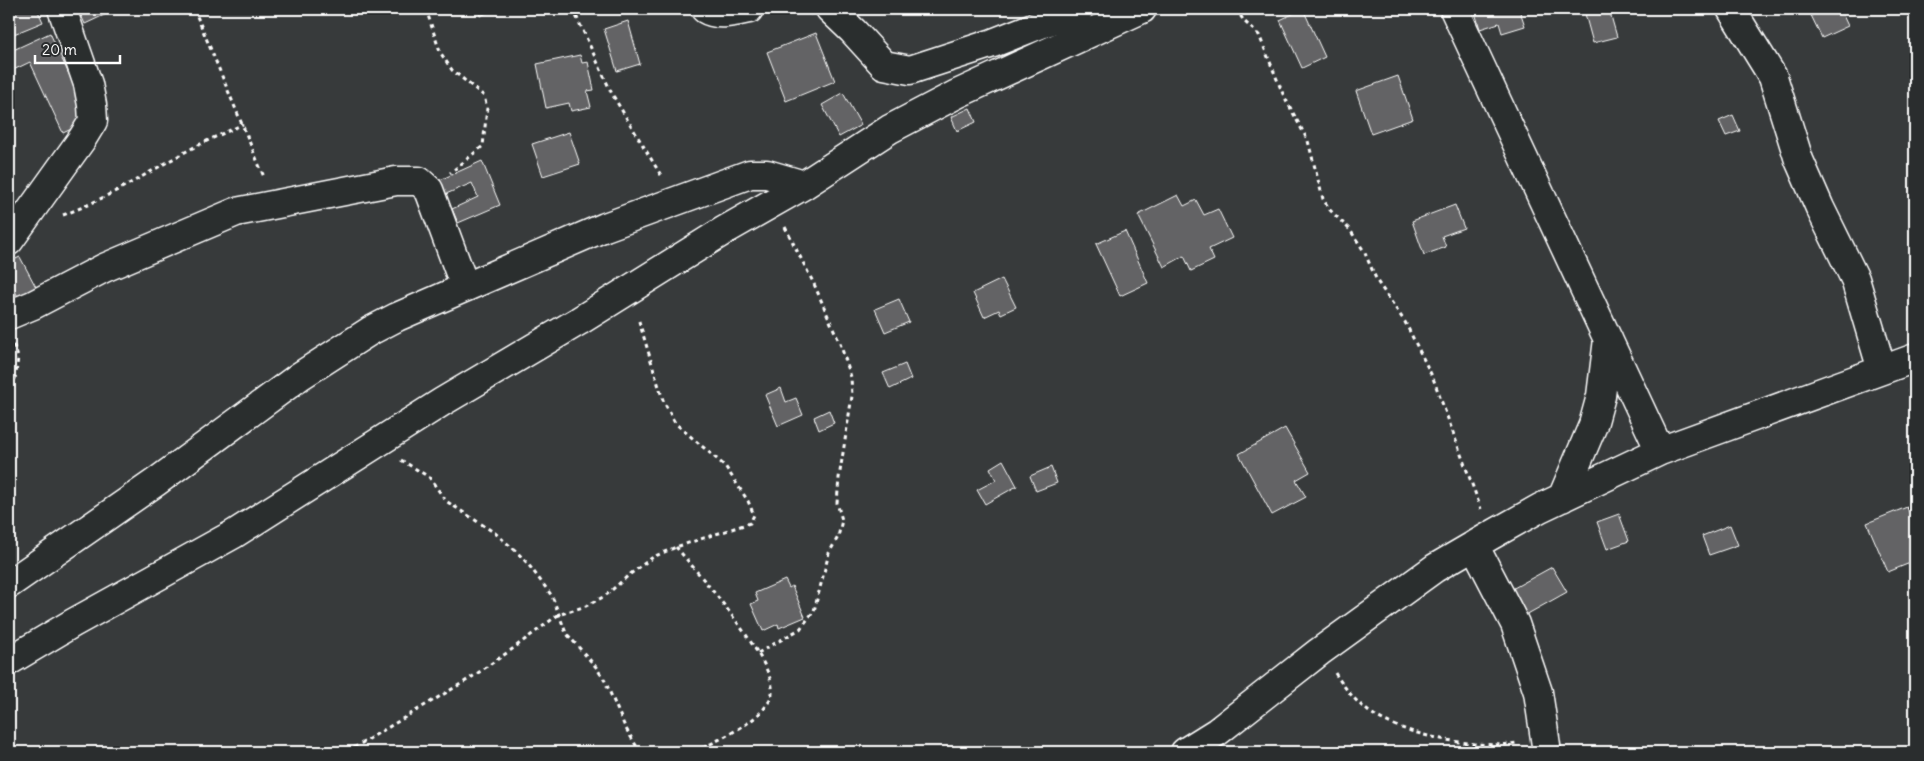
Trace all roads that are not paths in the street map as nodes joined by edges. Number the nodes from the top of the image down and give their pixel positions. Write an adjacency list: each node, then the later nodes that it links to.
1 (62, 9): 10 (street)
2 (705, 9): 3 (street)
3 (750, 9)
4 (830, 9): 5 (street)
5 (1079, 9)
6 (1142, 9): 9 (street)
7 (1454, 9): 13 (street)
8 (1731, 9): 15 (street)
9 (804, 186): 11 (street); 20 (street)
10 (9, 241)
11 (464, 287): 12 (street); 19 (street)
12 (10, 327)
13 (1608, 339): 16 (street); 17 (street)
14 (1915, 358): 15 (street)
15 (1882, 370): 16 (street)
16 (1660, 451): 17 (street)
17 (1562, 498): 18 (street)
18 (1482, 540): 21 (street); 22 (street)
19 (9, 584)
20 (9, 661)
21 (1546, 746)
22 (1185, 752)

